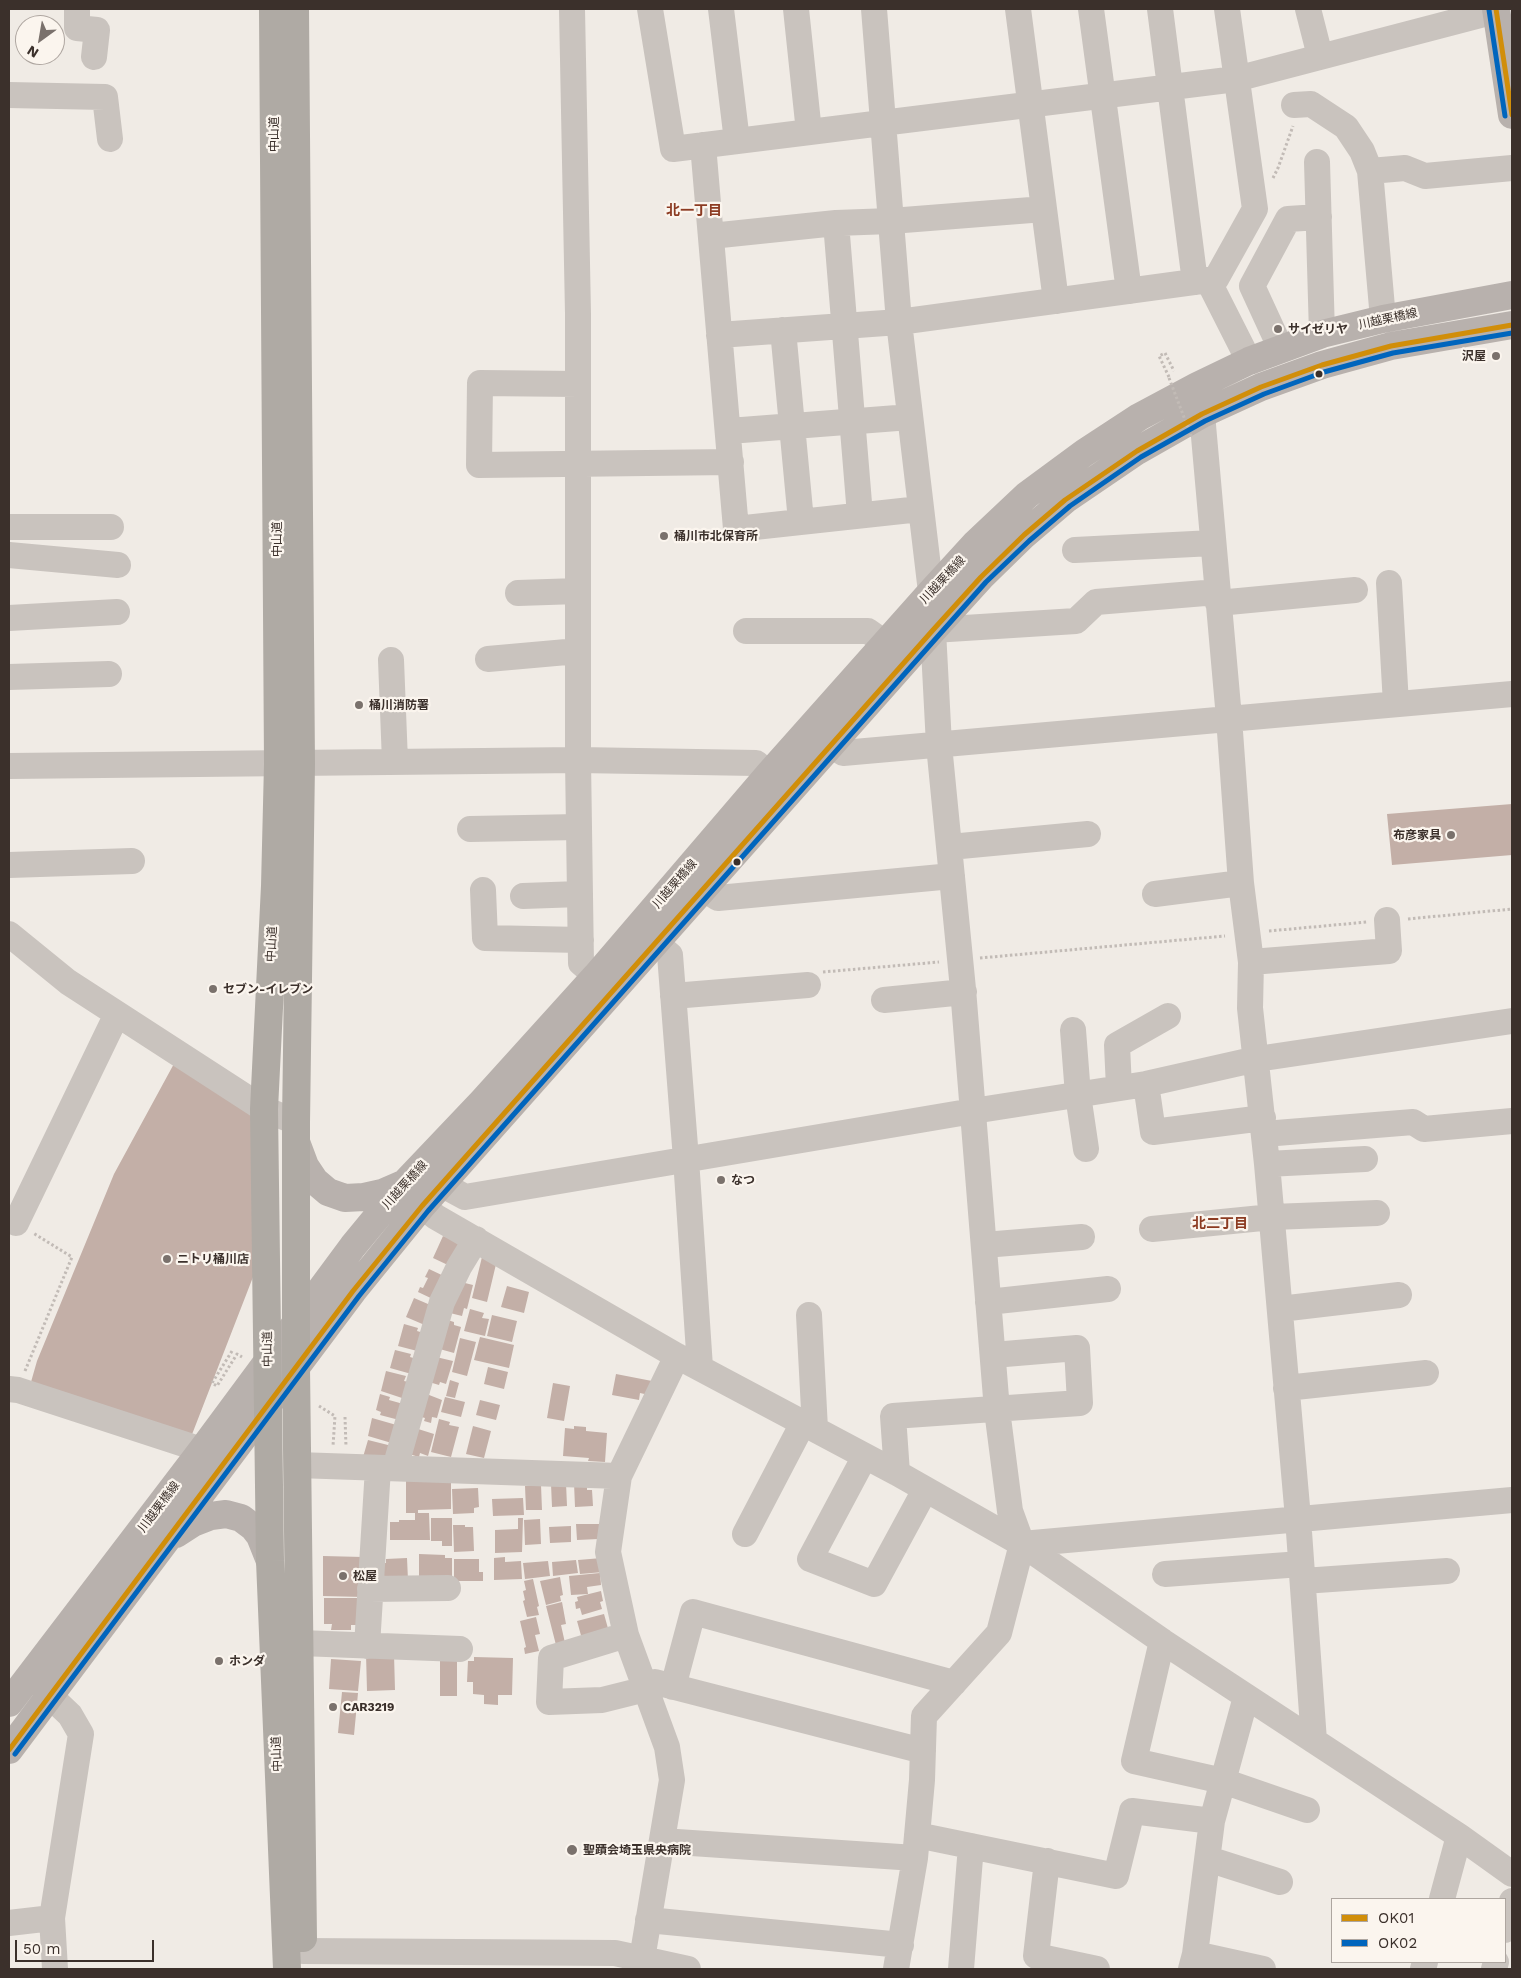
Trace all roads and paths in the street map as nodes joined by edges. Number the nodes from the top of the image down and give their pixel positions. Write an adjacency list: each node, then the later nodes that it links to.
1 (77, 9): 17 (street)
2 (273, 9): 93 (highway, 中山道)
3 (295, 9): 93 (highway, 中山道)
4 (572, 9): 53 (street)
5 (650, 9): 29 (street)
6 (721, 9): 28 (street)
7 (796, 9): 26 (street)
8 (874, 9): 25 (street)
9 (1018, 9): 22 (street)
10 (1091, 9): 20 (street)
11 (1160, 9): 19 (street)
12 (1227, 9): 18 (street)
13 (1308, 9): 16 (street)
14 (1496, 10): 15 (main road); 16 (street)
15 (1508, 51): 24 (main road)
16 (1320, 56): 18 (street)
17 (94, 57)
18 (1236, 79): 19 (street); 34 (street)
19 (1171, 87): 20 (street); 39 (street)
20 (1103, 95): 22 (street); 40 (street)
21 (9, 96): 27 (street)
22 (1030, 104): 25 (street); 33 (street)
23 (1294, 105): 32 (street); 34 (path)
24 (1512, 115)
25 (883, 123): 26 (street); 36 (street)
26 (809, 132): 28 (street)
27 (110, 139)
28 (737, 141): 29 (street)
29 (703, 145): 38 (street)
30 (1316, 162): 35 (street)
31 (1512, 168): 32 (street)
32 (1370, 172): 43 (street)
33 (1044, 209): 36 (street); 42 (street)
34 (1255, 209): 39 (street)
35 (1318, 217): 48 (street); 50 (street)
36 (891, 221): 37 (street); 44 (street)
37 (836, 223): 38 (street); 46 (street)
38 (711, 236): 49 (street)
39 (1206, 280): 40 (street); 51 (street)
40 (1129, 291): 42 (street)
41 (1512, 295): 43 (main road, 川越栗橋線)
42 (1056, 301): 44 (street)
43 (1384, 319): 48 (main road, 川越栗橋線)
44 (899, 322): 46 (street); 54 (street)
45 (1512, 325): 57 (main road, 川越栗橋線)
46 (843, 326): 47 (street); 55 (street)
47 (783, 330): 49 (street); 56 (street)
48 (1322, 334): 50 (main road, 川越栗橋線)
49 (719, 335): 58 (street)
50 (1281, 349): 51 (main road, 川越栗橋線)
51 (1249, 361): 73 (main road, 川越栗橋線)
52 (1174, 371): 57 (path, bridge)
53 (578, 384): 60 (street); 60 (street)
54 (910, 417): 55 (street); 61 (street)
55 (852, 422): 56 (street); 62 (street)
56 (793, 426): 58 (street); 63 (street)
57 (1197, 426): 66 (street); 78 (main road, 川越栗橋線)
58 (728, 431): 59 (street)
59 (731, 462): 60 (street); 63 (street)
60 (578, 464): 72 (street)
61 (920, 509): 62 (street); 73 (street)
62 (860, 515): 63 (street)
63 (801, 521)
64 (9, 527): 65 (street)
65 (111, 527)
66 (1213, 543): 67 (street); 75 (street)
67 (1075, 550)
68 (9, 556): 69 (street)
69 (118, 565)
70 (1389, 583): 87 (street)
71 (1355, 590): 75 (street)
72 (578, 591): 74 (street); 81 (street)
73 (931, 592): 78 (street); 80 (main road, 川越栗橋線)
74 (518, 593)
75 (1218, 598): 78 (street); 88 (street)
76 (117, 612): 77 (street)
77 (9, 618)
78 (933, 630): 89 (main road, 川越栗橋線); 90 (street)
79 (746, 631): 80 (street)
80 (885, 643): 95 (main road, 川越栗橋線)
81 (578, 651): 82 (street); 91 (street)
82 (488, 659)
83 (391, 660): 92 (street)
84 (109, 674): 85 (street)
85 (9, 677)
86 (1512, 694): 87 (street)
87 (1396, 704): 88 (street)
88 (1229, 718): 90 (street); 103 (street)
89 (832, 744): 90 (street); 104 (main road, 川越栗橋線)
90 (939, 745): 99 (street)
91 (578, 760): 92 (street); 95 (street); 96 (street)
92 (395, 762): 93 (street)
93 (290, 764): 94 (street); 127 (highway, 中山道); 131 (highway, 中山道)
94 (9, 766)
95 (769, 774): 114 (main road, 川越栗橋線)
96 (579, 827): 97 (street); 106 (street)
97 (470, 830)
98 (1088, 834): 99 (street)
99 (950, 847): 102 (street)
100 (132, 861): 101 (street)
101 (9, 865)
102 (952, 876): 104 (street); 116 (street)
103 (1241, 883): 107 (street); 113 (street)
104 (704, 889): 112 (main road, 川越栗橋線)
105 (483, 890): 111 (street)
106 (580, 894): 108 (street); 111 (street)
107 (1155, 894)
108 (523, 896)
109 (1387, 920): 113 (street)
110 (9, 934): 119 (street)
111 (581, 940): 114 (street)
112 (656, 943): 117 (street); 137 (main road, 川越栗橋線)
113 (1251, 962): 123 (street)
114 (596, 976): 136 (main road, 川越栗橋線)
115 (808, 985): 117 (street)
116 (964, 992): 118 (street); 128 (street)
117 (673, 996): 133 (street)
118 (884, 1000)
119 (117, 1014): 127 (street); 141 (street)
120 (1168, 1016): 125 (street)
121 (1512, 1022): 123 (street)
122 (1073, 1030): 126 (street)
123 (1257, 1059): 124 (street); 130 (street)
124 (1146, 1084): 125 (street); 130 (street)
125 (1119, 1088): 126 (street)
126 (1078, 1094): 128 (street); 132 (street)
127 (264, 1109): 131 (street); 153 (highway, 中山道)
128 (972, 1111): 133 (street); 145 (street)
129 (1512, 1121): 130 (street)
130 (1263, 1126): 135 (street)
131 (296, 1132): 136 (main road); 151 (highway, 中山道)
132 (1086, 1148)
133 (686, 1159): 137 (street); 154 (street)
134 (1365, 1159): 135 (street)
135 (1267, 1164): 140 (street)
136 (405, 1183): 151 (main road, 川越栗橋線)
137 (441, 1184): 138 (main road, 川越栗橋線)
138 (422, 1206): 144 (street); 155 (main road, 川越栗橋線)
139 (1377, 1213): 140 (street)
140 (1272, 1217): 142 (street); 149 (street)
141 (12, 1221): 158 (path)
142 (1152, 1229)
143 (1082, 1237): 145 (street)
144 (476, 1240): 154 (street); 165 (street)
145 (984, 1245): 148 (street)
146 (1108, 1289): 148 (street)
147 (1399, 1295): 149 (street)
148 (988, 1302): 152 (street)
149 (1280, 1309): 157 (street)
150 (809, 1314): 161 (street)
151 (296, 1322): 153 (main road, 川越栗橋線); 155 (highway, 中山道)
152 (993, 1355): 160 (street); 160 (street)
153 (268, 1360): 159 (highway, 中山道); 162 (main road, 川越栗橋線)
154 (688, 1361): 161 (street); 167 (street)
155 (296, 1368): 159 (main road, 川越栗橋線); 164 (highway, 中山道)
156 (1426, 1373): 157 (street)
157 (1286, 1388): 170 (street)
158 (13, 1390): 162 (street)
159 (268, 1405): 172 (main road, 川越栗橋線); 174 (highway, 中山道)
160 (997, 1410): 166 (street); 173 (street)
161 (809, 1426): 163 (street); 171 (street)
162 (202, 1450): 190 (main road, 川越栗橋線)
163 (865, 1456): 166 (street); 168 (street)
164 (297, 1465): 165 (street); 182 (highway, 中山道)
165 (387, 1468): 167 (street); 179 (street)
166 (897, 1474): 168 (street)
167 (619, 1476): 180 (street)
168 (926, 1490): 173 (street)
169 (1512, 1500): 170 (street)
170 (1298, 1518): 173 (street); 176 (street)
171 (745, 1534)
172 (168, 1539): 174 (main road); 188 (main road, 川越栗橋線)
173 (1022, 1544): 181 (street); 186 (street)
174 (270, 1561): 213 (highway, 中山道)
175 (1447, 1571): 176 (street)
176 (1302, 1573): 177 (street); 191 (street)
177 (1165, 1574)
178 (448, 1588): 179 (street)
179 (370, 1589): 183 (street)
180 (626, 1635): 185 (street); 185 (street)
181 (1162, 1641): 189 (street); 194 (street)
182 (300, 1643): 183 (street); 213 (highway, 中山道)
183 (367, 1646): 184 (street)
184 (460, 1649)
185 (644, 1684): 187 (street); 198 (street)
186 (954, 1684): 187 (street); 193 (street)
187 (673, 1687): 193 (street)
188 (50, 1696): 192 (main road, 川越栗橋線); 207 (street)
189 (1246, 1696): 191 (street); 194 (street)
190 (9, 1702)
191 (1314, 1741): 197 (street)
192 (9, 1750)
193 (923, 1751): 200 (street)
194 (1223, 1781): 195 (street); 196 (street)
195 (1307, 1810)
196 (1212, 1821): 201 (street); 202 (street)
197 (1459, 1836): 203 (street); 205 (street)
198 (662, 1841): 200 (street); 208 (street)
199 (971, 1846): 200 (street); 202 (street); 217 (street)
200 (916, 1847): 211 (street)
201 (1208, 1859): 204 (street); 212 (street)
202 (1047, 1862): 218 (street)
203 (1512, 1874)
204 (1280, 1882)
205 (1442, 1898)
206 (1512, 1902): 210 (street)
207 (52, 1918): 209 (street); 215 (street)
208 (648, 1920): 211 (street); 214 (street)
209 (9, 1923)
210 (1506, 1926)
211 (899, 1957)
212 (1193, 1961): 219 (street)
213 (298, 1963): 214 (street)
214 (640, 1964): 216 (street)
215 (54, 1969)
216 (688, 1969)
217 (960, 1969)
218 (1097, 1969)
219 (1263, 1969)

